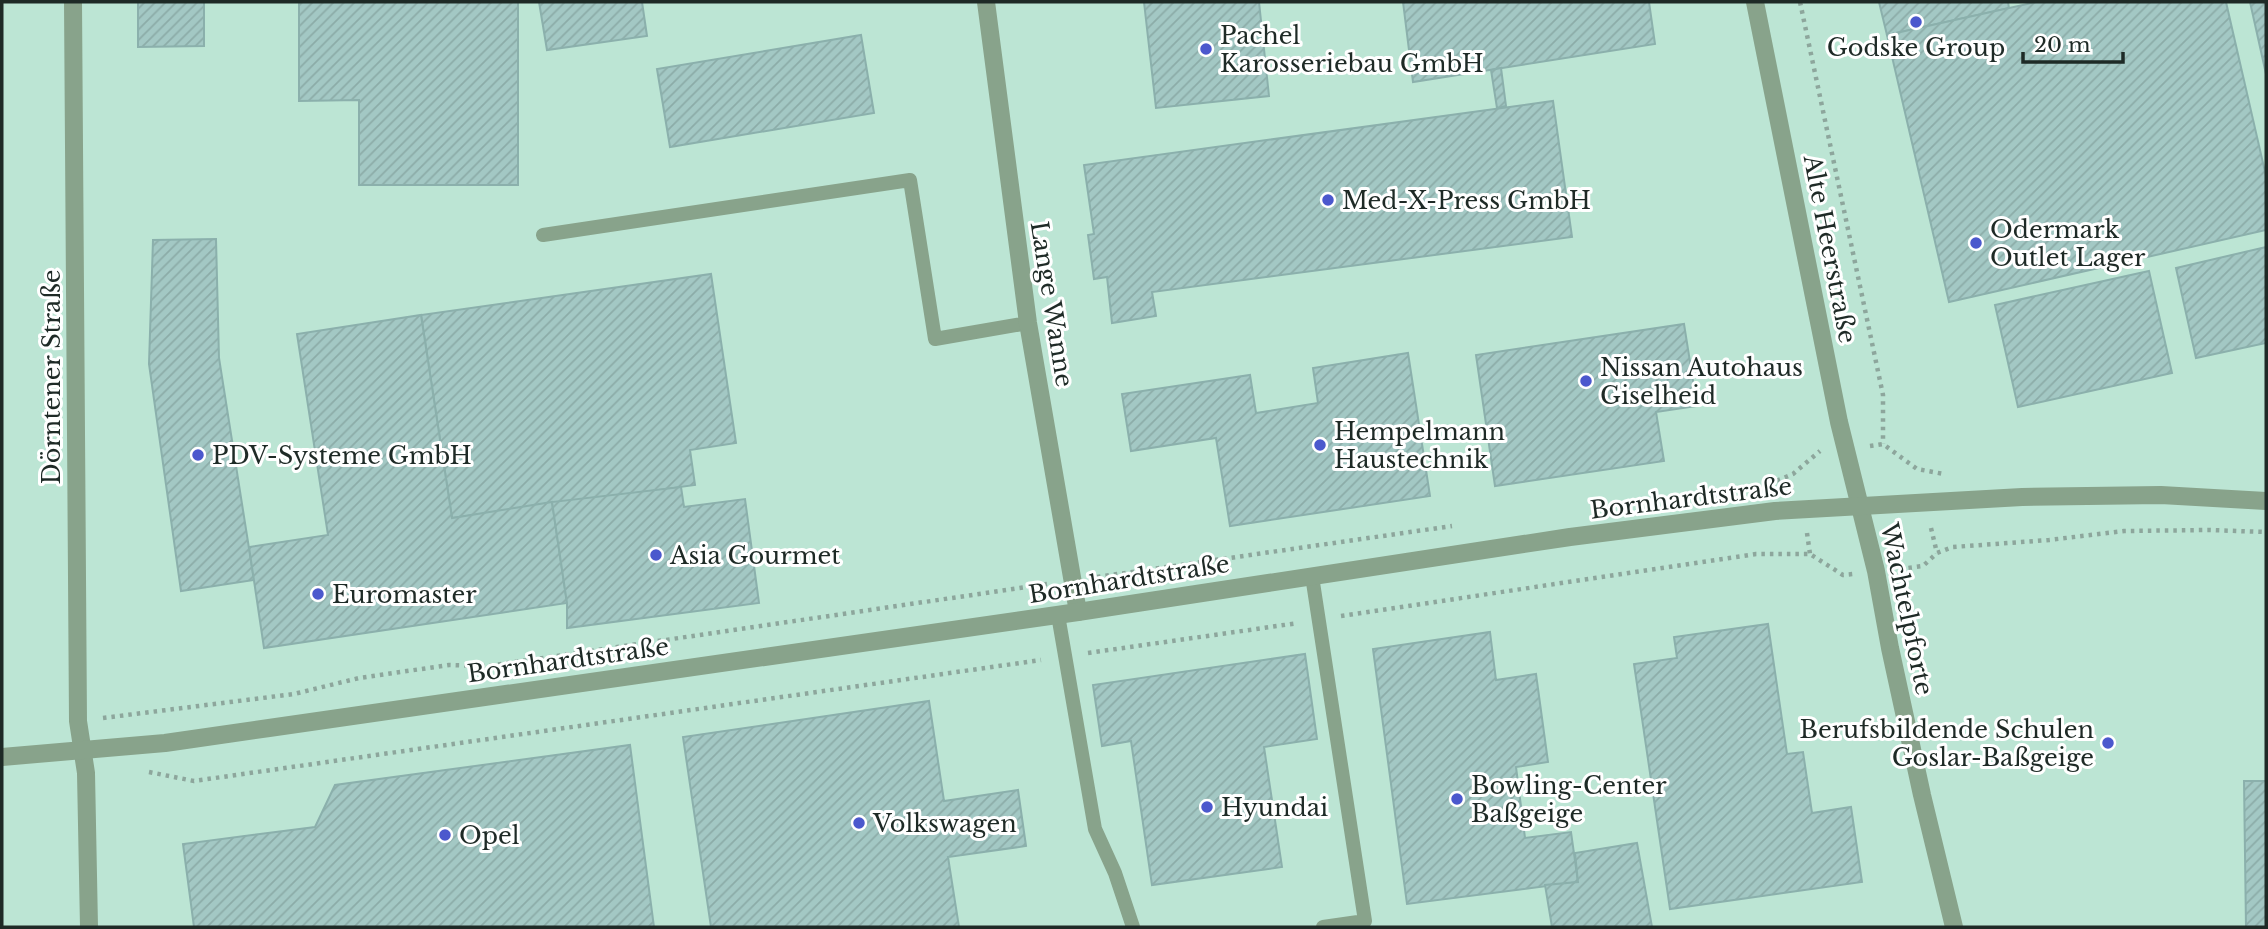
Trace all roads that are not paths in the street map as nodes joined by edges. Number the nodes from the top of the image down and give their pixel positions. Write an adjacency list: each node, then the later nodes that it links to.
1 (73, 2): 11 (street, Dörntener Straße)
2 (986, 2): 5 (street, Lange Wanne)
3 (1755, 2): 7 (street, Alte Heerstraße)
4 (543, 236): 5 (lane)
5 (1028, 323): 9 (street, Lange Wanne)
6 (2266, 501): 7 (street, Bornhardtstraße)
7 (1859, 505): 8 (street, Bornhardtstraße); 16 (street, Wachtelpforte)
8 (1312, 576): 9 (street, Bornhardtstraße); 15 (lane)
9 (1078, 612): 10 (street, Bornhardtstraße)
10 (1058, 615): 11 (street, Bornhardtstraße); 14 (lane)
11 (81, 751): 12 (street, Bornhardtstraße); 13 (street, Dörntener Straße)
12 (2, 757)
13 (89, 927)
14 (1133, 927)
15 (1323, 927)
16 (1954, 927)

